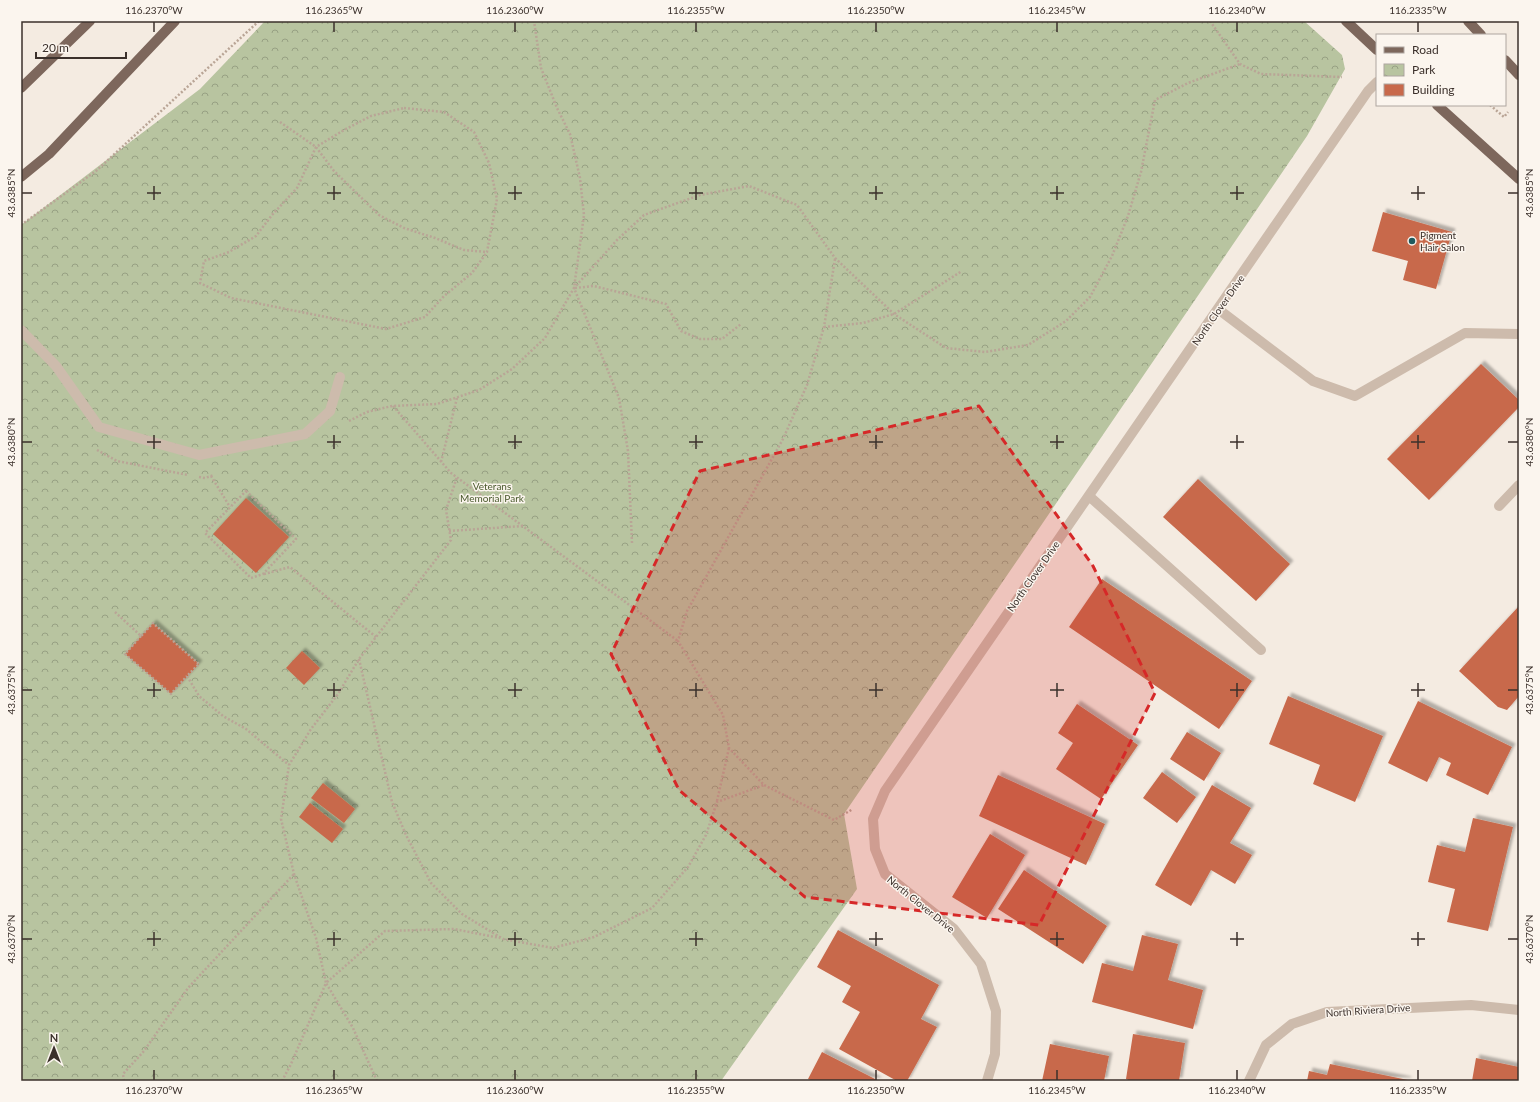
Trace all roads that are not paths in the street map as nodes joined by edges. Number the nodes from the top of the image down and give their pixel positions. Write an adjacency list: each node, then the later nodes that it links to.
1 (90, 21): 10 (main road)
2 (175, 21): 12 (main road)
3 (1346, 21): 6 (main road)
4 (1468, 21): 5 (main road)
5 (1480, 34)
6 (1376, 49)
7 (1506, 61): 8 (main road)
8 (1519, 75)
9 (1376, 83): 14 (street, North Clover Drive)
10 (21, 88)
11 (1438, 106): 13 (main road)
12 (21, 177)
13 (1519, 179)
14 (1218, 309): 16 (street); 19 (street, North Clover Drive)
15 (21, 330): 17 (street)
16 (1519, 334)
17 (340, 378)
18 (1519, 485): 20 (street)
19 (1089, 496): 21 (street); 23 (street, North Clover Drive)
20 (1499, 506)
21 (1261, 650)
22 (1519, 1010): 24 (street, North Riviera Drive)
23 (987, 1081)
24 (1249, 1081)

